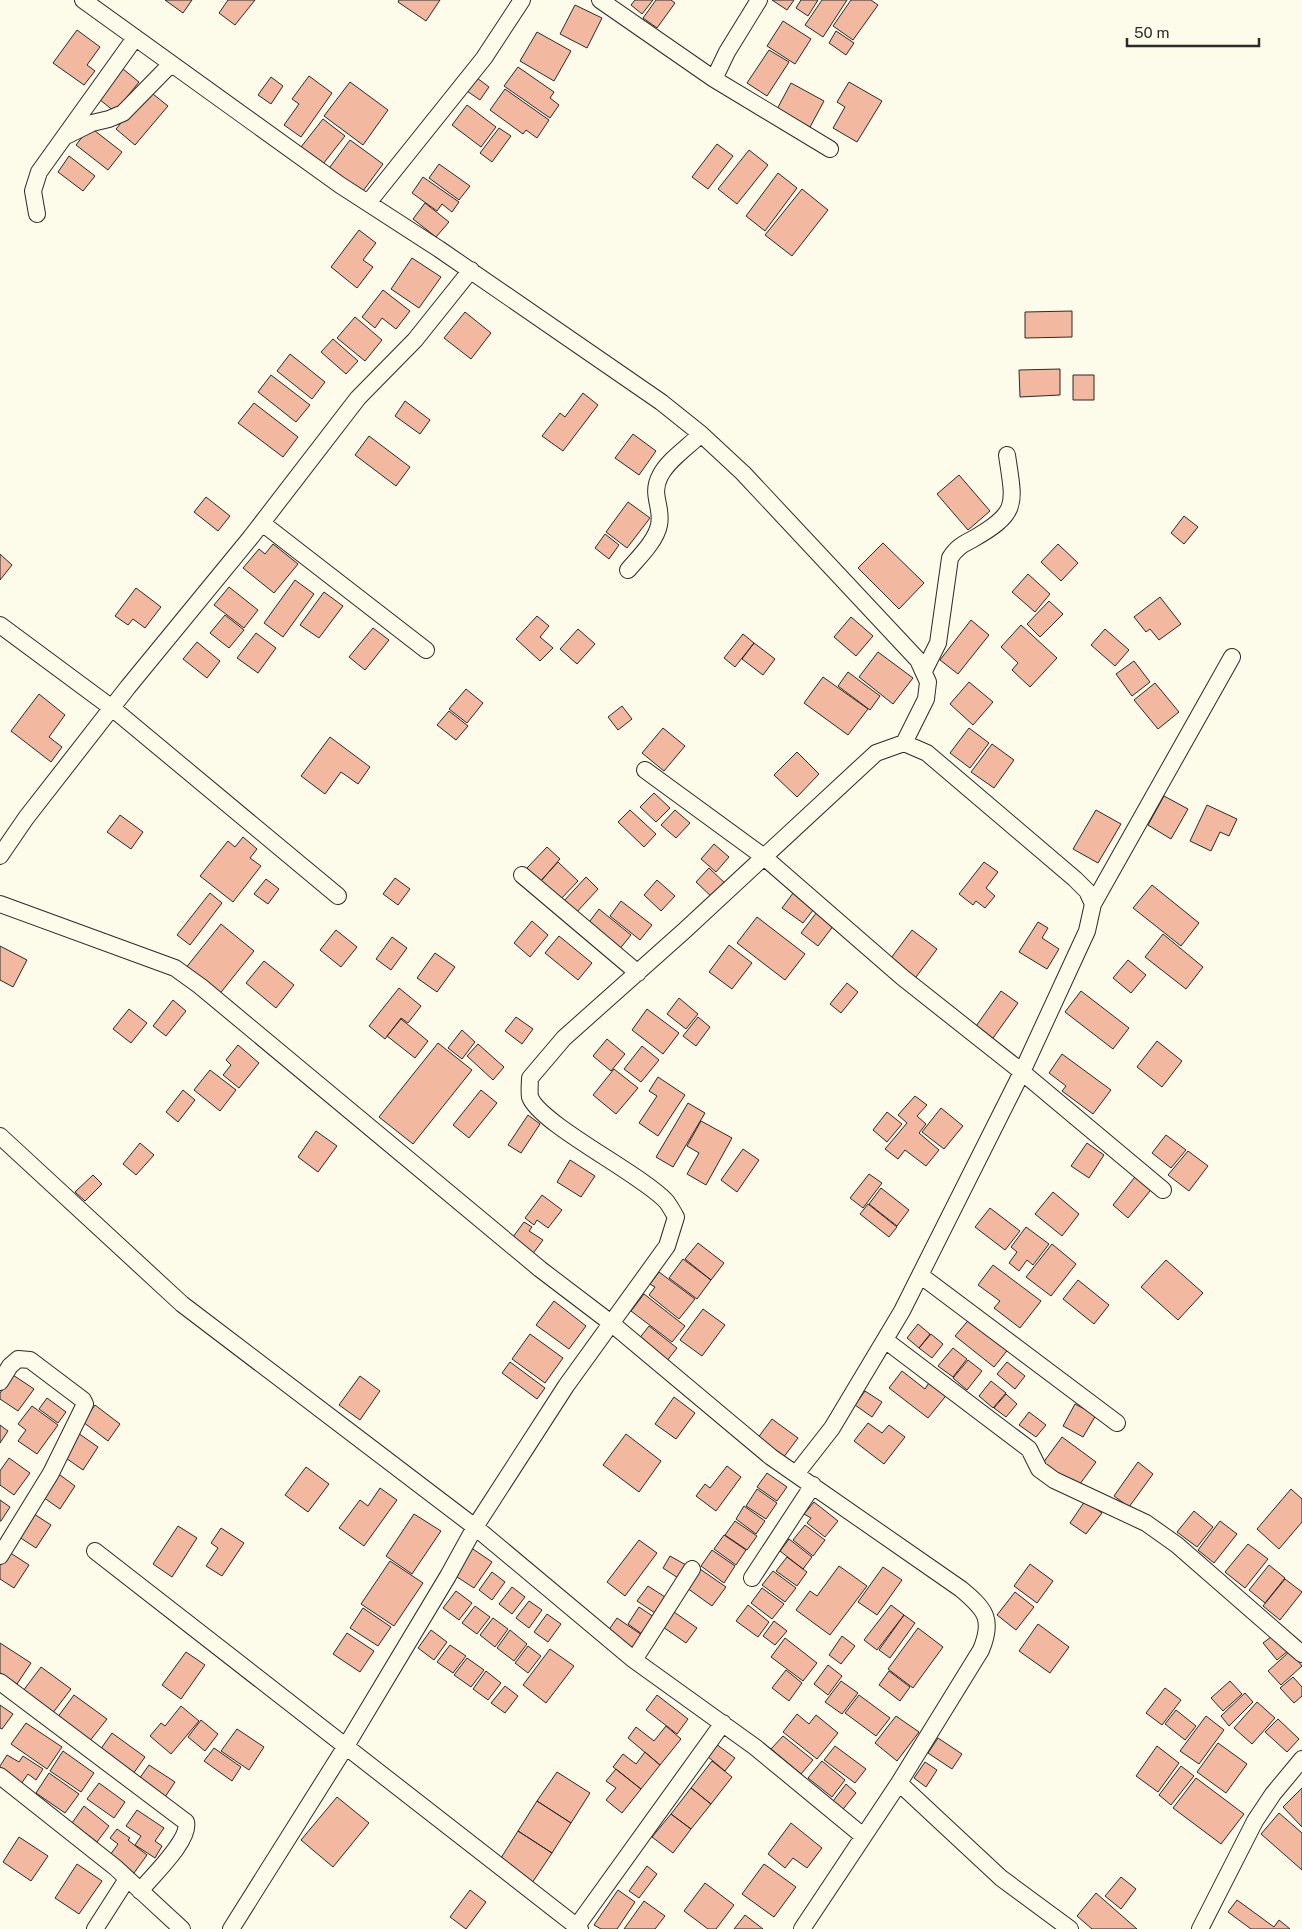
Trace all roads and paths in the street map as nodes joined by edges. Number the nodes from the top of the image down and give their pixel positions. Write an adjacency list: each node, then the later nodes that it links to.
1 (83, 0): 5 (street)
2 (522, 0): 10 (street)
3 (600, 0): 7 (street)
4 (759, 0): 7 (street)
5 (135, 38): 6 (street); 8 (street)
6 (172, 64): 8 (street); 10 (street)
7 (714, 79): 9 (street)
8 (66, 136): 11 (street)
9 (830, 149)
10 (368, 203): 12 (street)
11 (36, 214)
12 (471, 270): 13 (street); 15 (street)
13 (700, 434): 16 (street); 20 (street)
14 (1007, 455): 20 (street)
15 (262, 523): 18 (street); 21 (street)
16 (628, 570)
17 (0, 625): 21 (street)
18 (426, 650)
19 (1232, 657): 29 (street)
20 (924, 670): 22 (street)
21 (112, 708): 24 (street); 27 (street)
22 (904, 743): 25 (street); 29 (street)
23 (645, 770): 25 (street)
24 (0, 856)
25 (764, 857): 30 (street); 31 (street)
26 (522, 876): 30 (street)
27 (338, 896)
28 (0, 904): 35 (street)
29 (1093, 904): 31 (street)
30 (638, 973): 35 (street)
31 (1022, 1072): 33 (street); 34 (street)
32 (0, 1136): 41 (street)
33 (1163, 1190)
34 (920, 1275): 36 (street); 38 (street)
35 (611, 1323): 39 (street); 41 (street)
36 (885, 1340): 39 (street); 46 (street)
37 (0, 1382): 43 (street)
38 (1117, 1423)
39 (796, 1474): 40 (street)
40 (813, 1485): 45 (street); 53 (street)
41 (475, 1527): 47 (street); 50 (street)
42 (94, 1551): 50 (street)
43 (0, 1556)
44 (692, 1569): 47 (street)
45 (752, 1578)
46 (1302, 1654)
47 (634, 1660): 49 (street)
48 (0, 1682): 56 (street)
49 (723, 1723): 54 (street); 57 (street)
50 (346, 1746): 57 (street); 60 (street)
51 (1302, 1759): 63 (street)
52 (0, 1776): 55 (street)
53 (899, 1783): 54 (street); 62 (street)
54 (863, 1836): 61 (street)
55 (127, 1879): 56 (street); 58 (street)
56 (140, 1890): 59 (street)
57 (578, 1928)
58 (95, 1929)
59 (182, 1929)
60 (231, 1929)
61 (802, 1929)
62 (1070, 1929)
63 (1200, 1929)

